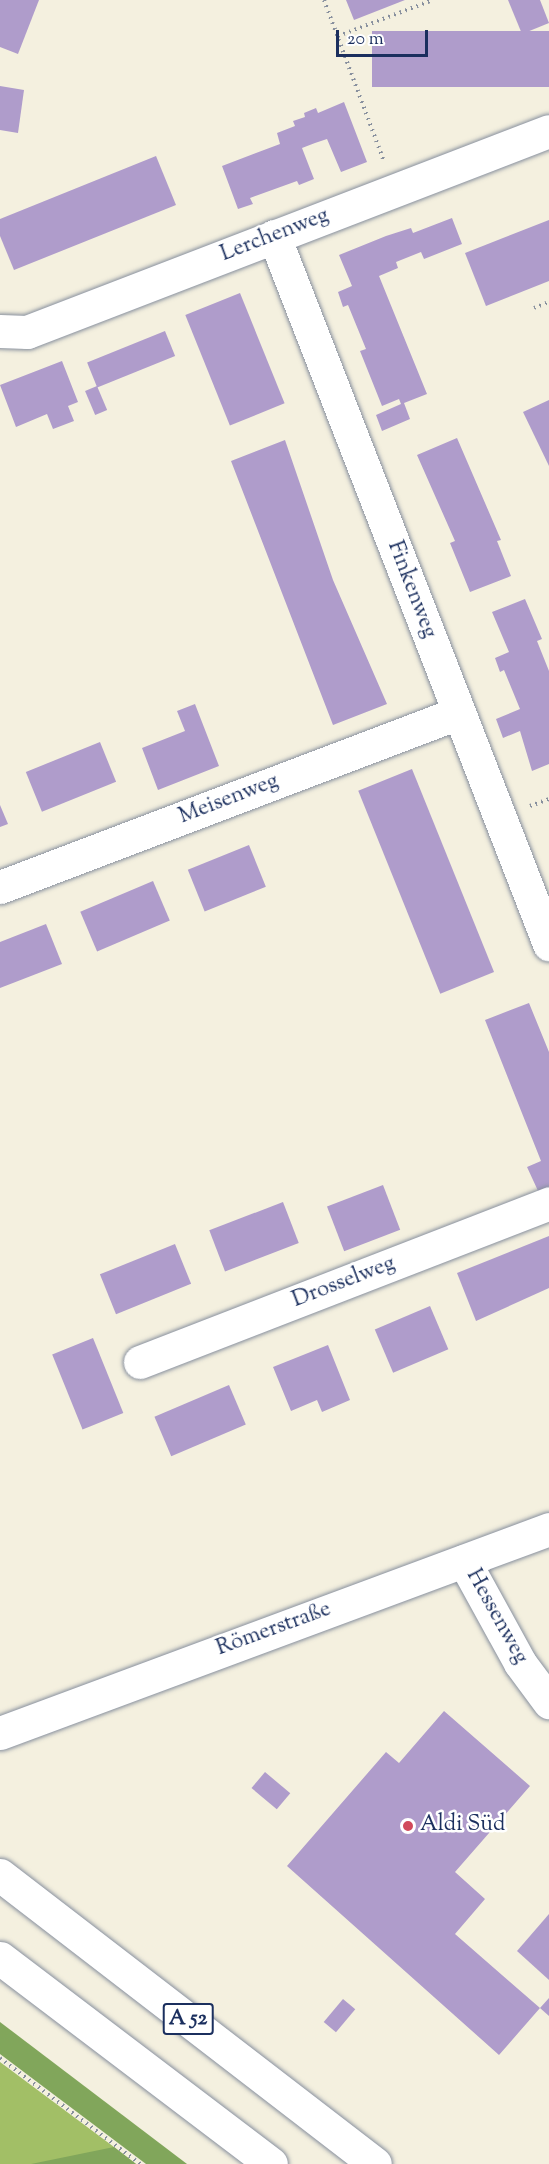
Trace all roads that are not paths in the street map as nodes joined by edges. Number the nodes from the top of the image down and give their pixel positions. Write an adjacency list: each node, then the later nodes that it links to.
1 (549, 131): 2 (main road, Lerchenweg)
2 (274, 236): 3 (main road, Lerchenweg); 4 (main road, Finkenweg)
3 (0, 332)
4 (458, 713): 5 (main road, Meisenweg); 6 (main road, Finkenweg)
5 (0, 886)
6 (549, 944)
7 (549, 1203): 8 (main road, Drosselweg)
8 (140, 1362)
9 (549, 1529): 10 (main road, Römerstraße)
10 (464, 1561): 11 (main road, Hessenweg); 12 (main road, Römerstraße)
11 (549, 1702)
12 (0, 1732)
13 (0, 1875): 16 (main road, A 52)
14 (0, 1958): 15 (main road)
15 (271, 2164)
16 (375, 2164)

